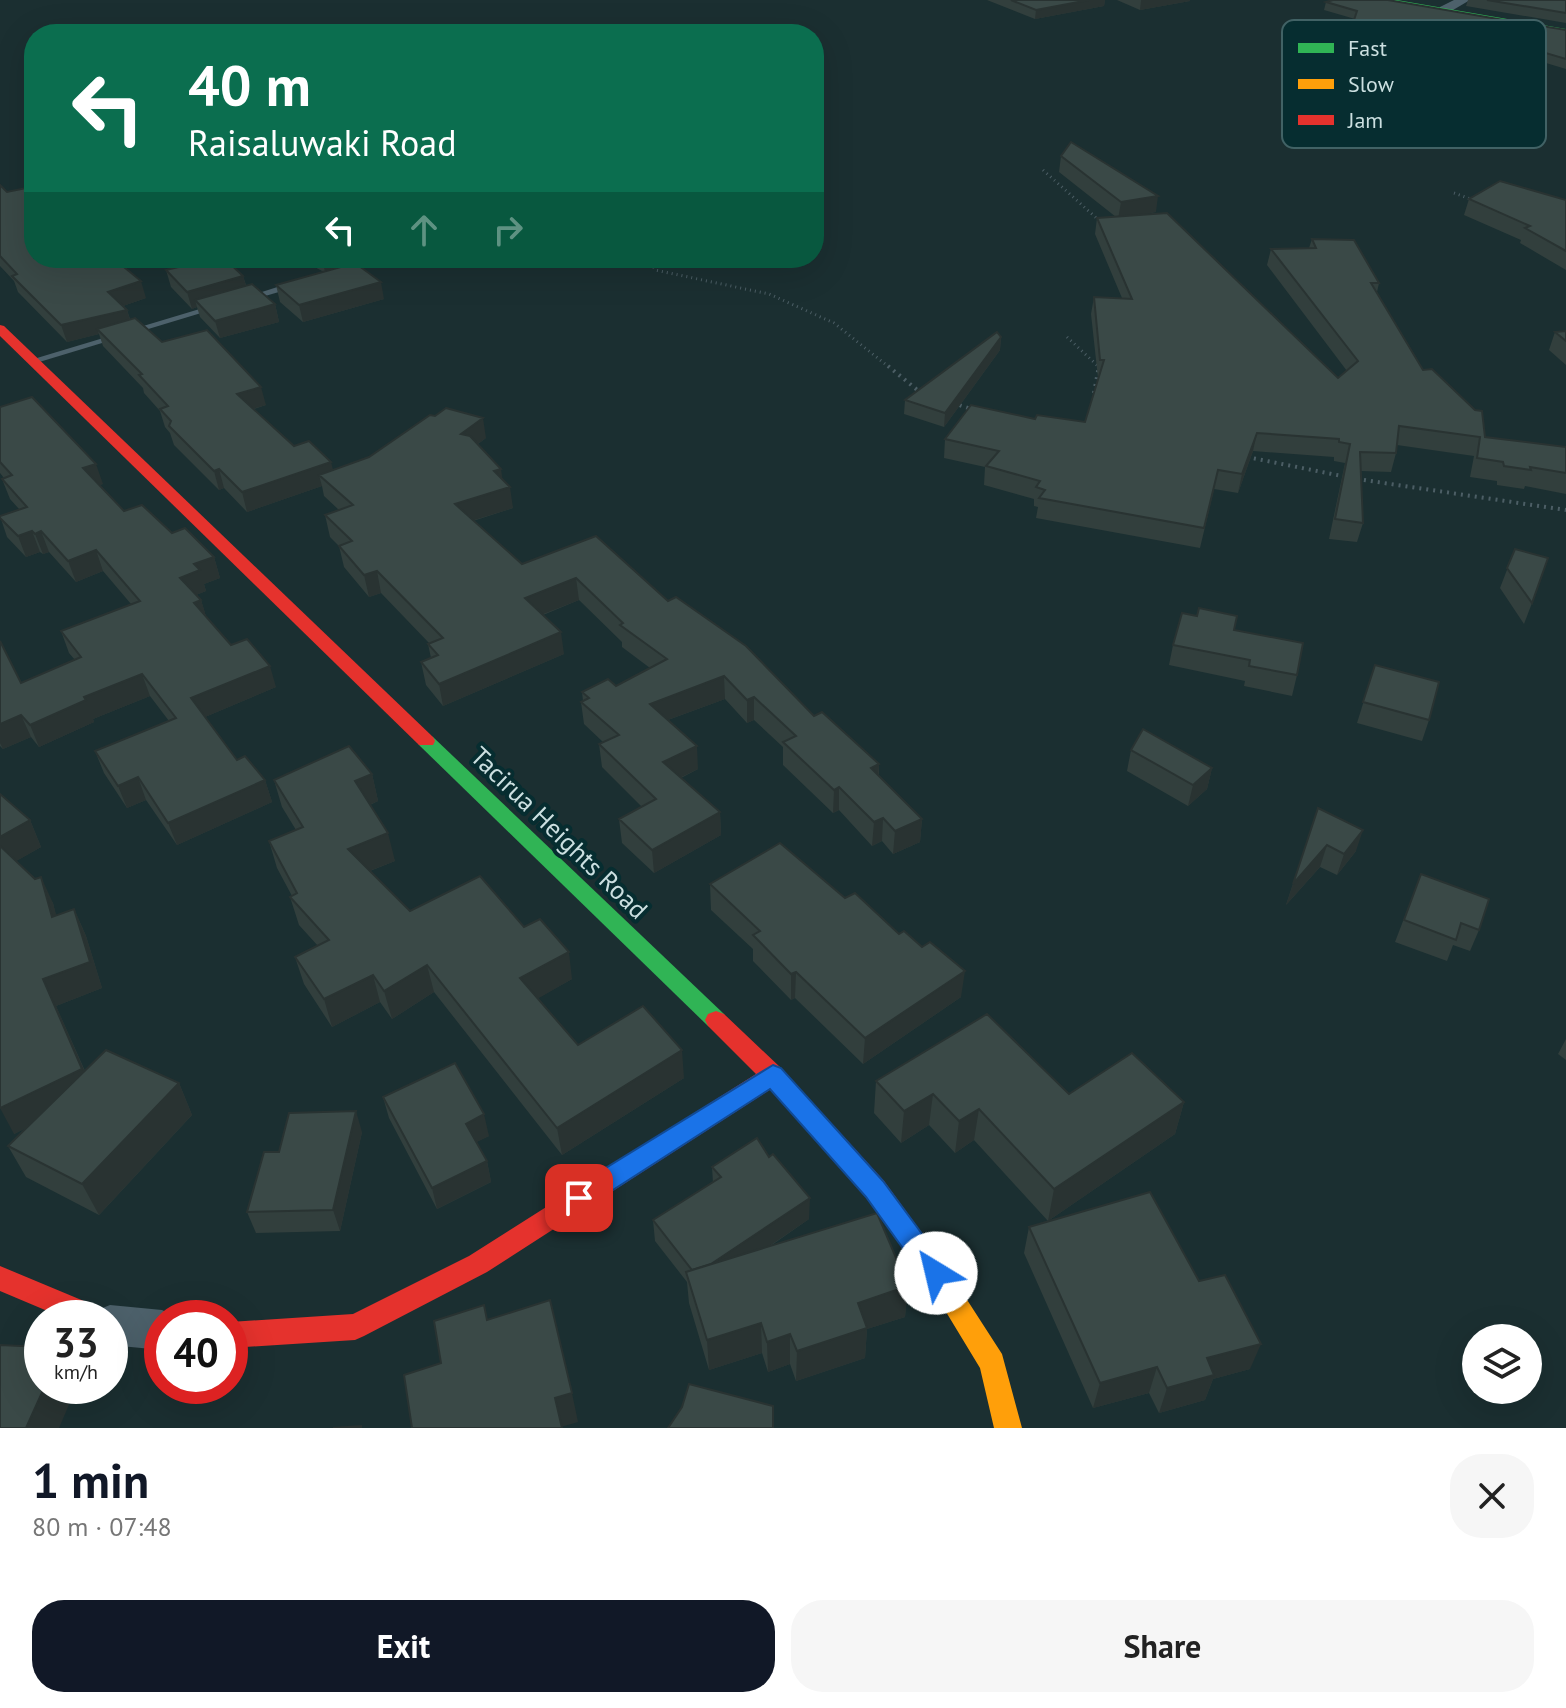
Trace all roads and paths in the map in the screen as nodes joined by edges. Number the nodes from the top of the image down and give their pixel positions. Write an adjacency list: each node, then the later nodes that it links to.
1 (1383, 0): 3 (street)
2 (1464, 0): 3 (street)
3 (1444, 10): 4 (street)
4 (1485, 20)
5 (1043, 170): 8 (path)
6 (1454, 193): 7 (path)
7 (1482, 204)
8 (1110, 231)
9 (654, 268): 15 (path)
10 (302, 282): 13 (lane)
11 (0, 329): 13 (street, Tacirua Heights Road)
12 (1067, 337): 14 (path)
13 (32, 361): 22 (street, Tacirua Heights Road)
14 (1093, 396)
15 (934, 397)
16 (947, 401): 17 (path)
17 (987, 415)
18 (1251, 444): 20 (path)
19 (1243, 456): 20 (path)
20 (1255, 459): 21 (path)
21 (1566, 510)
22 (773, 1075): 25 (street); 26 (street, Tacirua Heights Road)
23 (0, 1278): 24 (street)
24 (52, 1300)
25 (248, 1334)
26 (1008, 1428)

